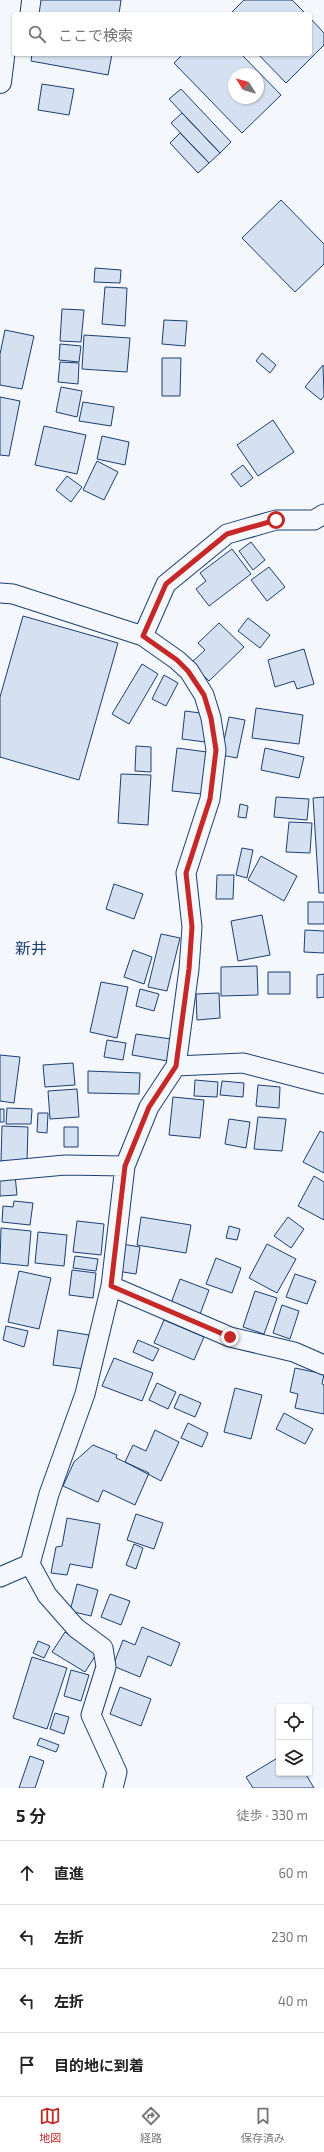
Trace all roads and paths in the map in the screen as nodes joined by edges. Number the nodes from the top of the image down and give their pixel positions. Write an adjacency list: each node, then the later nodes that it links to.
1 (10, 0): 2 (highway)
2 (0, 82)
3 (324, 514): 5 (street)
4 (0, 593): 5 (street)
5 (143, 636): 6 (street)
6 (176, 1066): 7 (street); 8 (street)
7 (324, 1084)
8 (125, 1166): 9 (street); 10 (street)
9 (0, 1171)
10 (111, 1286): 11 (street); 12 (street)
11 (324, 1365)
12 (30, 1564): 13 (street); 14 (street)
13 (0, 1577)
14 (113, 1788)

